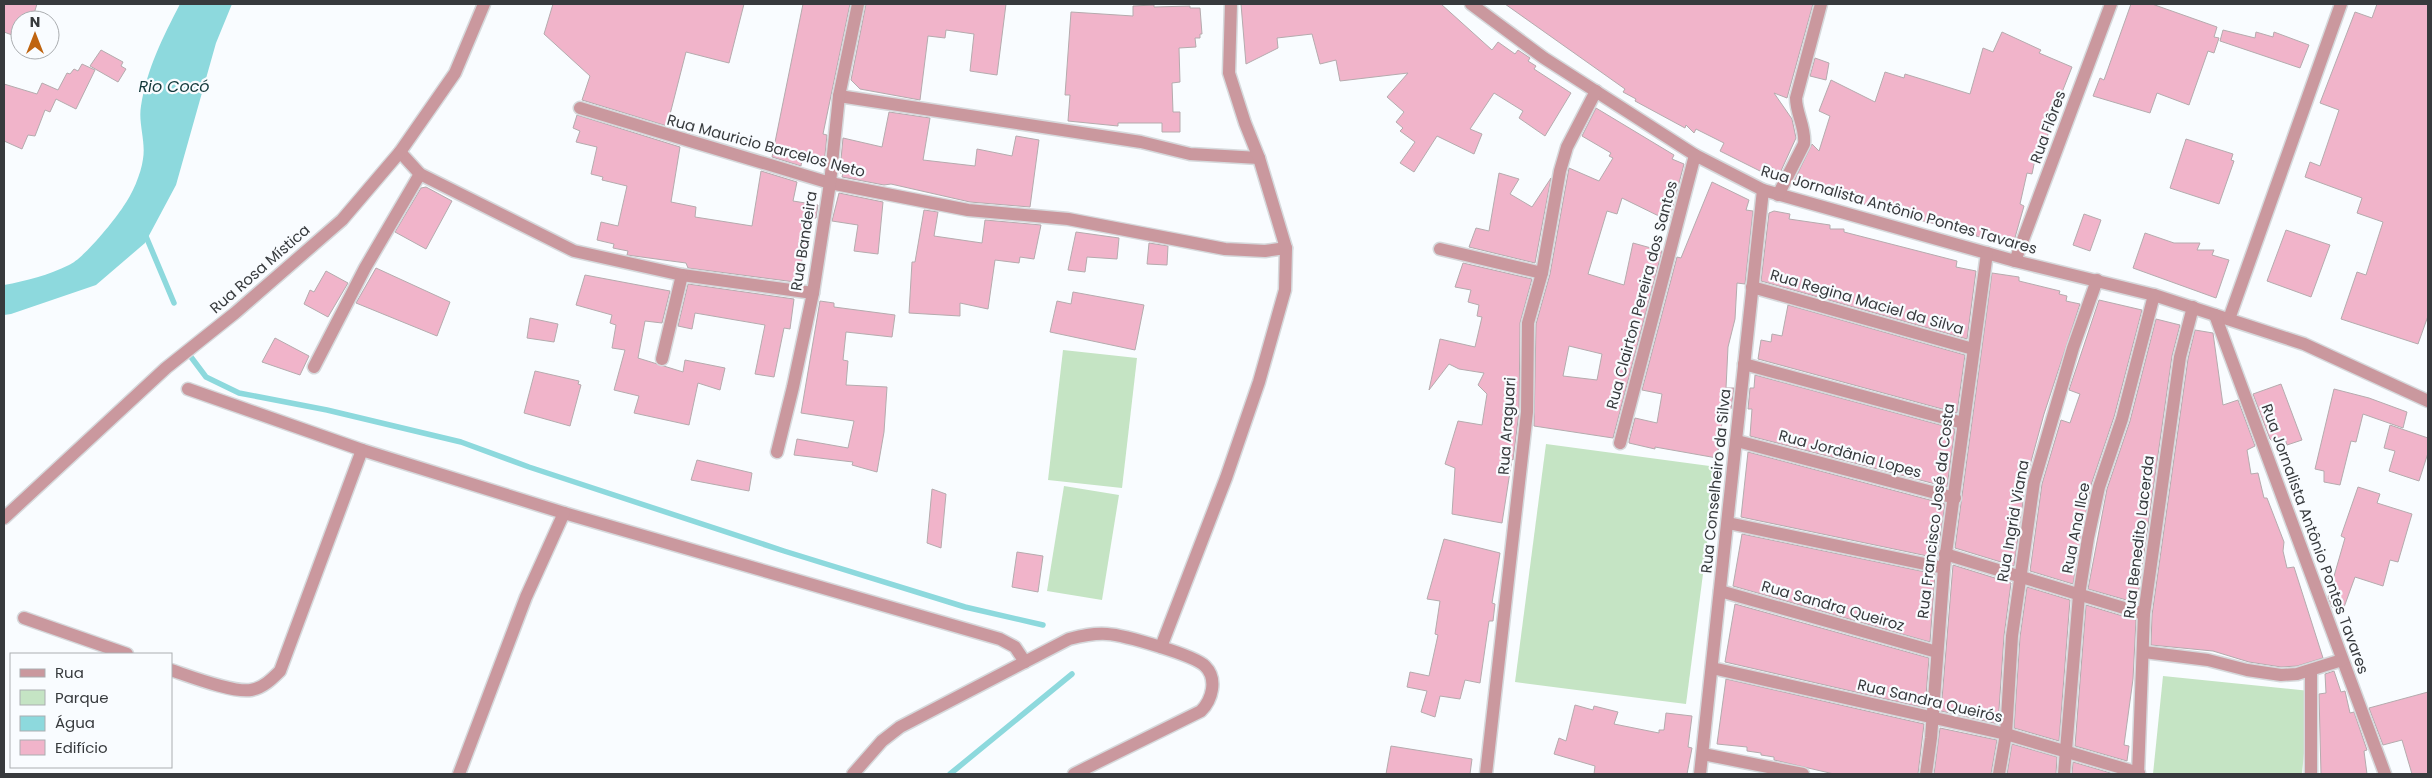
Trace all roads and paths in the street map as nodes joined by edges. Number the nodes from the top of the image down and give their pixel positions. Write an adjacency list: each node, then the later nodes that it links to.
1 (484, 4): 11 (street, Rua Rosa Mística)
2 (858, 4): 9 (street, Rua Bandeira)
3 (1231, 4): 13 (street)
4 (1471, 4): 8 (street, Rua Jornalista Antônio Pontes Tavares)
5 (1821, 4): 17 (street)
6 (2111, 4): 21 (street, Rua Flôres)
7 (2341, 4): 30 (street)
8 (1596, 91): 12 (street, Rua Jornalista Antônio Pontes Tavares); 22 (street, Rua Araguari)
9 (839, 96): 13 (street); 15 (street, Rua Bandeira)
10 (580, 108): 15 (street, Rua Mauricio Barcelos Neto)
11 (400, 152): 14 (street); 44 (street, Rua Rosa Mística)
12 (1695, 155): 16 (street, Rua Jornalista Antônio Pontes Tavares); 39 (street, Rua Clairton Pereira dos Santos)
13 (1259, 158): 18 (street)
14 (420, 174): 23 (street); 34 (street)
15 (830, 183): 18 (street, Rua Mauricio Barcelos Neto); 26 (street, Rua Bandeira)
16 (1763, 190): 17 (street, Rua Jornalista Antônio Pontes Tavares); 25 (street, Rua Conselheiro da Silva)
17 (1778, 195): 20 (street, Rua Jornalista Antônio Pontes Tavares)
18 (1286, 248): 53 (street)
19 (1440, 249): 22 (street)
20 (1987, 253): 21 (street, Rua Jornalista Antônio Pontes Tavares); 31 (street, Rua Francisco José da Costa)
21 (2014, 262): 24 (street, Rua Jornalista Antônio Pontes Tavares)
22 (1542, 273): 69 (street, Rua Araguari)
23 (682, 275): 26 (street); 32 (street)
24 (2097, 280): 27 (street, Rua Jornalista Antônio Pontes Tavares); 48 (street, Rua Ingrid Viana)
25 (1752, 287): 31 (street, Rua Regina Maciel da Silva); 33 (street, Rua Conselheiro da Silva)
26 (813, 293): 41 (street, Rua Bandeira)
27 (2154, 295): 28 (street, Rua Jornalista Antônio Pontes Tavares); 50 (street, Rua Ana Ilce)
28 (2193, 307): 29 (street, Rua Jornalista Antônio Pontes Tavares); 51 (street, Rua Benedito Lacerda)
29 (2215, 315): 30 (street, Rua Jornalista Antônio Pontes Tavares); 57 (street, Rua Jornalista Antônio Pontes Tavares)
30 (2228, 320): 36 (street, Rua Jornalista Antônio Pontes Tavares)
31 (1973, 349): 37 (street, Rua Francisco José da Costa)
32 (662, 359)
33 (1744, 364): 37 (street); 38 (street, Rua Conselheiro da Silva)
34 (314, 367)
35 (188, 389): 40 (street)
36 (2427, 395)
37 (1963, 422): 42 (street, Rua Francisco José da Costa)
38 (1736, 441): 42 (street, Rua Jordânia Lopes); 45 (street, Rua Conselheiro da Silva)
39 (1620, 443)
40 (362, 450): 43 (street); 60 (street)
41 (777, 452)
42 (1955, 498): 46 (street, Rua Francisco José da Costa)
43 (564, 512): 58 (street); 66 (street)
44 (4, 517)
45 (1728, 522): 47 (street); 49 (street, Rua Conselheiro da Silva)
46 (1945, 554): 47 (street, Rua Francisco José da Costa); 48 (street)
47 (1944, 568): 54 (street, Rua Francisco José da Costa)
48 (2020, 575): 50 (street); 63 (street, Rua Ingrid Viana)
49 (1720, 591): 54 (street, Rua Sandra Queiroz); 59 (street, Rua Conselheiro da Silva)
50 (2079, 595): 51 (street); 64 (street, Rua Ana Ilce)
51 (2144, 614): 55 (street, Rua Benedito Lacerda)
52 (24, 618): 56 (street)
53 (1161, 647): 58 (street); 68 (street)
54 (1937, 652): 62 (street, Rua Francisco José da Costa)
55 (2144, 652): 61 (street); 75 (street, Rua Benedito Lacerda)
56 (124, 653)
57 (2342, 660): 61 (street); 77 (street, Rua Jornalista Antônio Pontes Tavares)
58 (1025, 662): 67 (street)
59 (1712, 668): 62 (street, Rua Sandra Queirós); 65 (street, Rua Conselheiro da Silva)
60 (172, 670)
61 (2311, 671): 76 (street)
62 (1932, 718): 63 (street, Rua Sandra Queirós); 72 (street, Rua Francisco José da Costa)
63 (2006, 734): 64 (street, Rua Sandra Queirós); 73 (street, Rua Ingrid Viana)
64 (2066, 752): 74 (street, Rua Ana Ilce); 75 (street, Rua Sandra Queirós)
65 (1703, 754): 70 (street, Rua Conselheiro da Silva); 71 (street)
66 (459, 774)
67 (853, 774)
68 (1074, 774)
69 (1486, 774)
70 (1700, 774)
71 (1803, 774)
72 (1926, 774)
73 (1999, 774)
74 (2064, 774)
75 (2139, 774)
76 (2311, 774)
77 (2385, 774)

